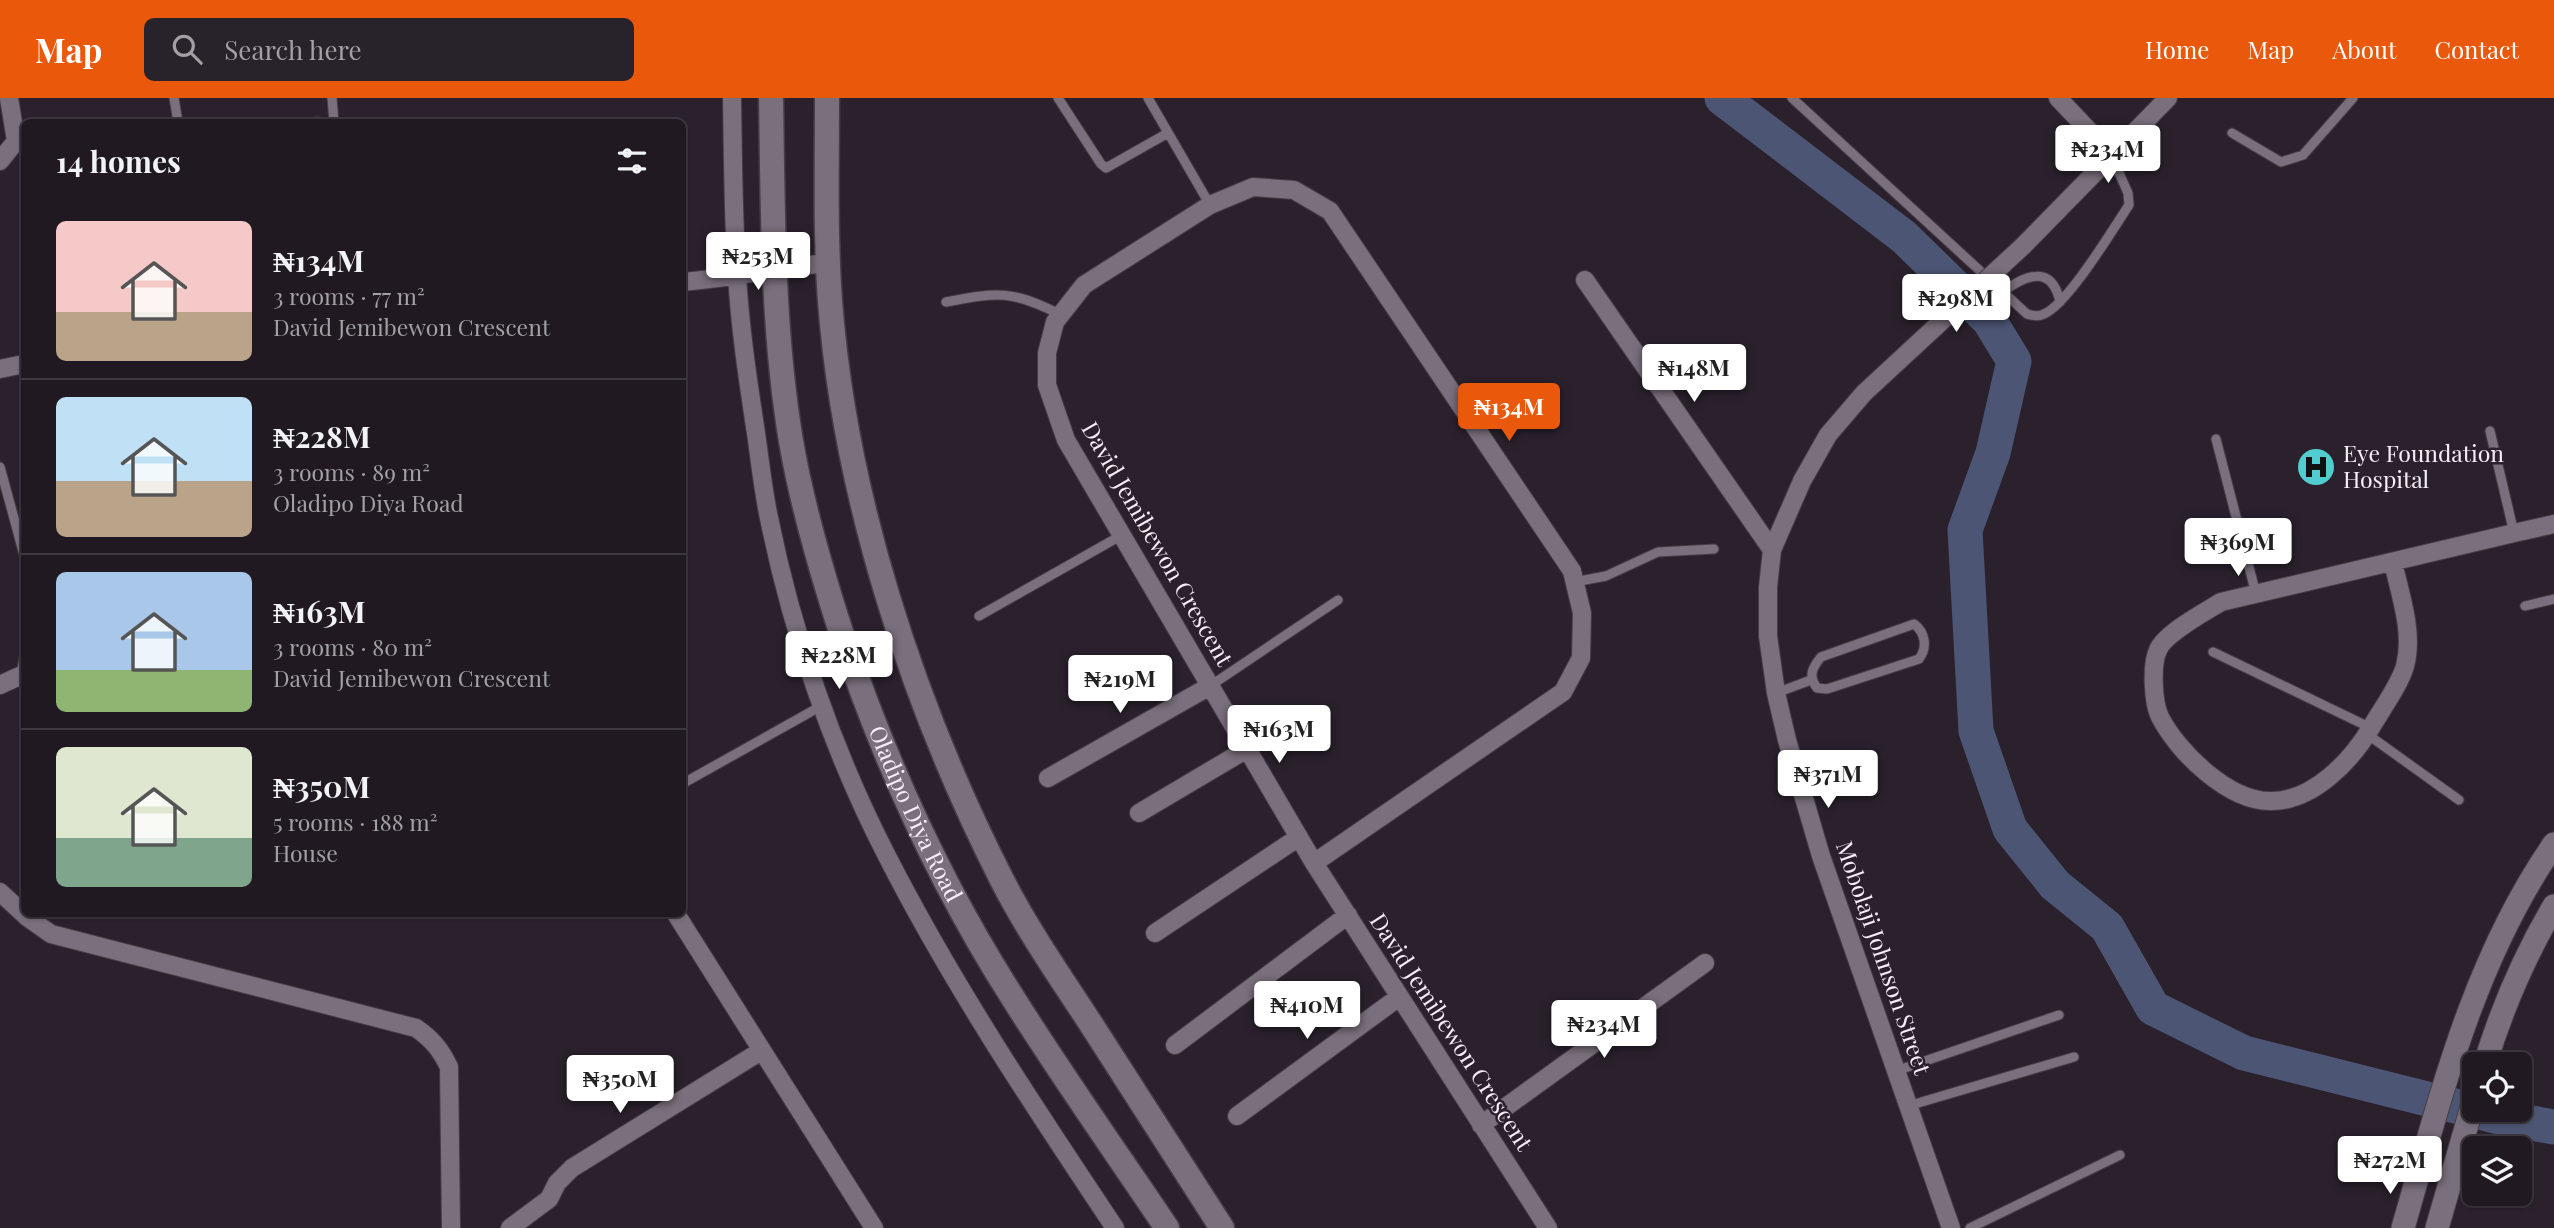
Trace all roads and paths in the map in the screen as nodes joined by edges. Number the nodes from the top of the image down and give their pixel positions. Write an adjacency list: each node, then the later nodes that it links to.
1 (9, 98): 18 (street)
2 (174, 98): 13 (lane)
3 (332, 98): 14 (lane)
4 (732, 98): 22 (street)
5 (771, 98): 21 (main road, Oladipo Diya Road)
6 (827, 98): 20 (main road)
7 (1058, 98): 15 (lane)
8 (1148, 98): 15 (lane)
9 (1792, 98): 25 (lane)
10 (2058, 98): 17 (street)
11 (2168, 98): 17 (street)
12 (2353, 98): 16 (lane)
13 (178, 119)
14 (334, 119)
15 (1168, 133): 19 (lane)
16 (2232, 133)
17 (2111, 154): 27 (lane); 39 (street, Mobolaji Johnson Street, bridge)
18 (0, 161)
19 (1210, 205): 28 (street, David Jemibewon Crescent); 41 (street, David Jemibewon Crescent)
20 (829, 263): 21 (street); 88 (main road)
21 (774, 268): 22 (street); 87 (main road, Oladipo Diya Road)
22 (737, 277): 24 (street); 53 (street)
23 (1585, 280): 39 (street)
24 (686, 285)
25 (2003, 292): 27 (lane); 27 (lane)
26 (946, 302): 28 (lane)
27 (2060, 302)
28 (1060, 314): 36 (street, David Jemibewon Crescent)
29 (21, 365): 30 (street)
30 (0, 369)
31 (2490, 432): 35 (lane)
32 (2216, 439): 42 (lane)
33 (0, 467): 37 (lane)
34 (2554, 524): 35 (street)
35 (2514, 533): 40 (street)
36 (1122, 535): 46 (lane); 51 (street, David Jemibewon Crescent)
37 (21, 544)
38 (1714, 549): 41 (lane)
39 (1772, 550): 52 (street, Mobolaji Johnson Street)
40 (2393, 562): 42 (street); 54 (street)
41 (1574, 582): 62 (street, David Jemibewon Crescent)
42 (2256, 594): 54 (street)
43 (2554, 598): 45 (lane)
44 (1338, 600): 51 (lane)
45 (2525, 606)
46 (979, 616)
47 (2213, 652): 54 (lane)
48 (21, 670): 50 (street)
49 (1811, 680): 49 (lane); 52 (lane)
50 (0, 685)
51 (1210, 686): 55 (street, David Jemibewon Crescent); 56 (street)
52 (1776, 694): 77 (street, Mobolaji Johnson Street)
53 (823, 705): 57 (lane); 86 (street)
54 (2369, 731): 58 (lane)
55 (1247, 748): 59 (street); 60 (street, David Jemibewon Crescent)
56 (1048, 778)
57 (686, 782)
58 (2459, 800)
59 (1139, 813)
60 (1299, 838): 62 (street, David Jemibewon Crescent); 69 (street)
61 (2554, 844): 92 (street)
62 (1314, 863): 66 (street, David Jemibewon Crescent)
63 (0, 892): 65 (street)
64 (2554, 906): 75 (street)
65 (21, 911)
66 (1348, 915): 71 (street, David Jemibewon Crescent); 73 (street)
67 (27, 917): 83 (street)
68 (678, 917): 74 (street)
69 (1155, 933)
70 (1705, 963): 81 (street)
71 (1399, 997): 79 (street); 81 (street, David Jemibewon Crescent)
72 (2059, 1015): 77 (lane)
73 (1175, 1045)
74 (761, 1051): 84 (street); 85 (street)
75 (2489, 1052)
76 (2074, 1057): 78 (lane)
77 (1896, 1071): 78 (street, Mobolaji Johnson Street)
78 (1908, 1106): 90 (street, Mobolaji Johnson Street)
79 (1237, 1116)
80 (2468, 1122): 93 (street)
81 (1481, 1125): 89 (street, David Jemibewon Crescent)
82 (2120, 1155): 91 (lane)
83 (451, 1228)
84 (510, 1228)
85 (874, 1228)
86 (1115, 1228)
87 (1167, 1228)
88 (1222, 1228)
89 (1548, 1228)
90 (1951, 1228)
91 (1970, 1228)
92 (2403, 1228)
93 (2437, 1228)

